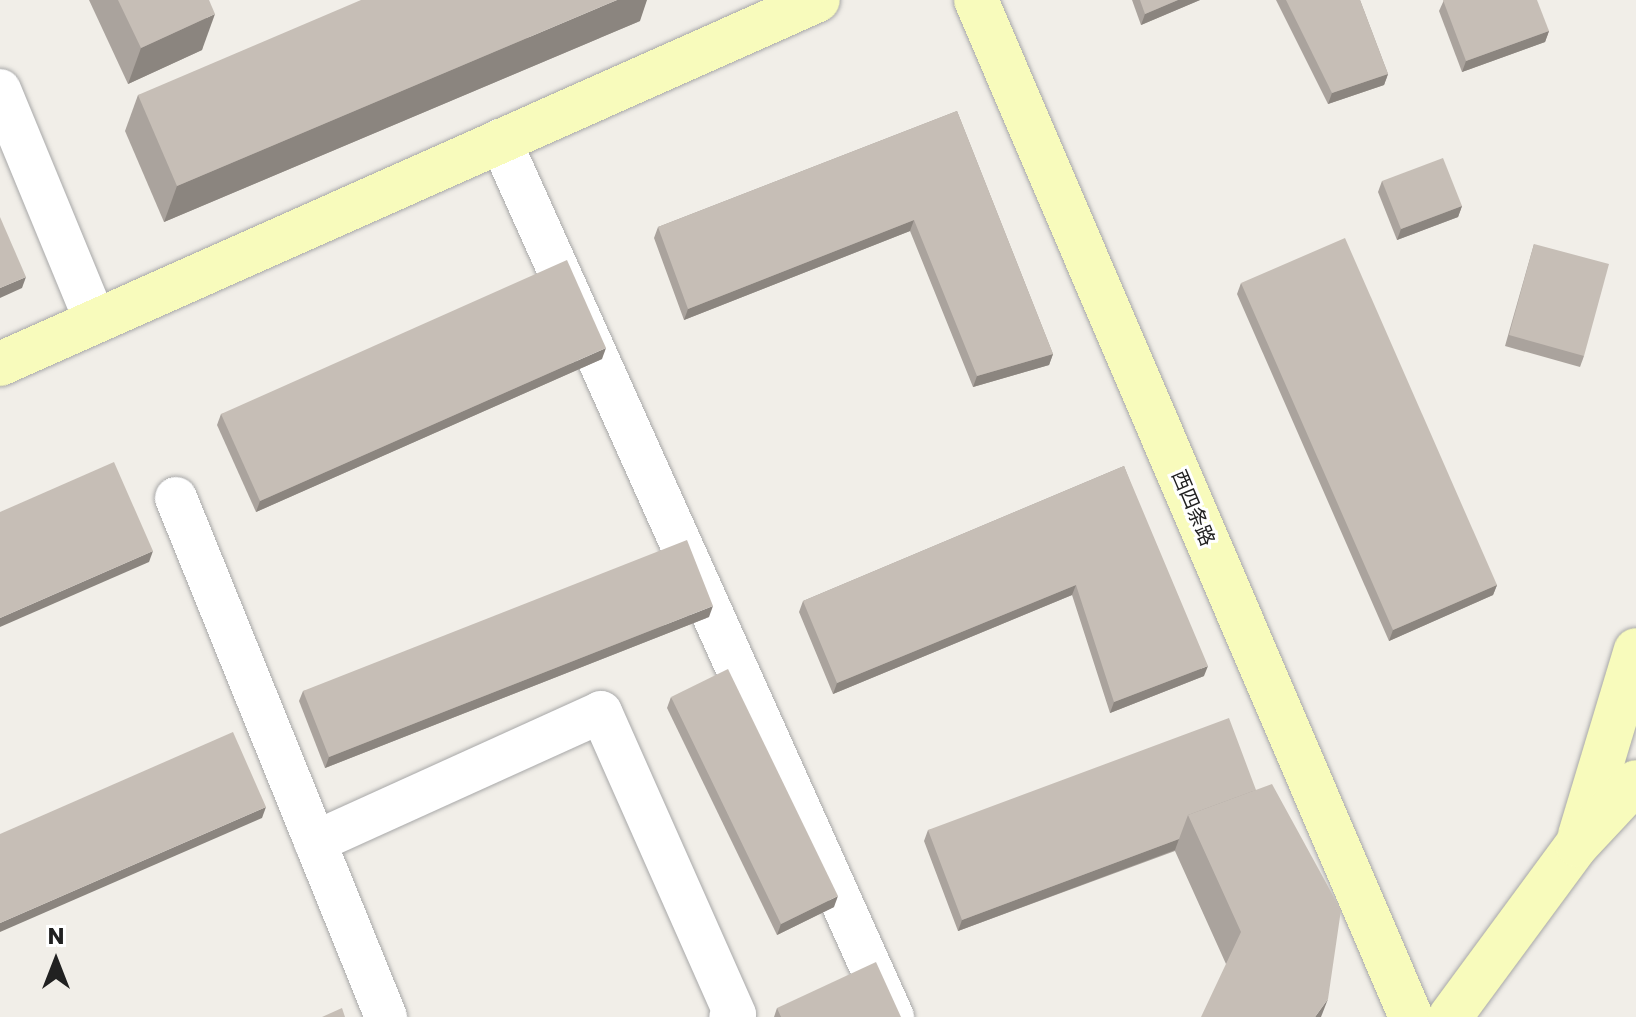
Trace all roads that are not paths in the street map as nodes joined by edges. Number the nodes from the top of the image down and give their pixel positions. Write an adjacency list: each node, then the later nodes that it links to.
1 (818, 0): 4 (street)
2 (976, 0): 15 (street, 西四条路)
3 (0, 90): 5 (street)
4 (500, 140): 5 (street); 14 (street)
5 (95, 321): 6 (street)
6 (0, 364)
7 (176, 498): 10 (street)
8 (1636, 650): 11 (street)
9 (1636, 782): 11 (street)
10 (315, 842): 12 (street); 13 (street)
11 (1577, 845): 16 (street)
12 (386, 1017)
13 (730, 1017)
14 (893, 1017)
15 (1411, 1017)
16 (1450, 1017)

